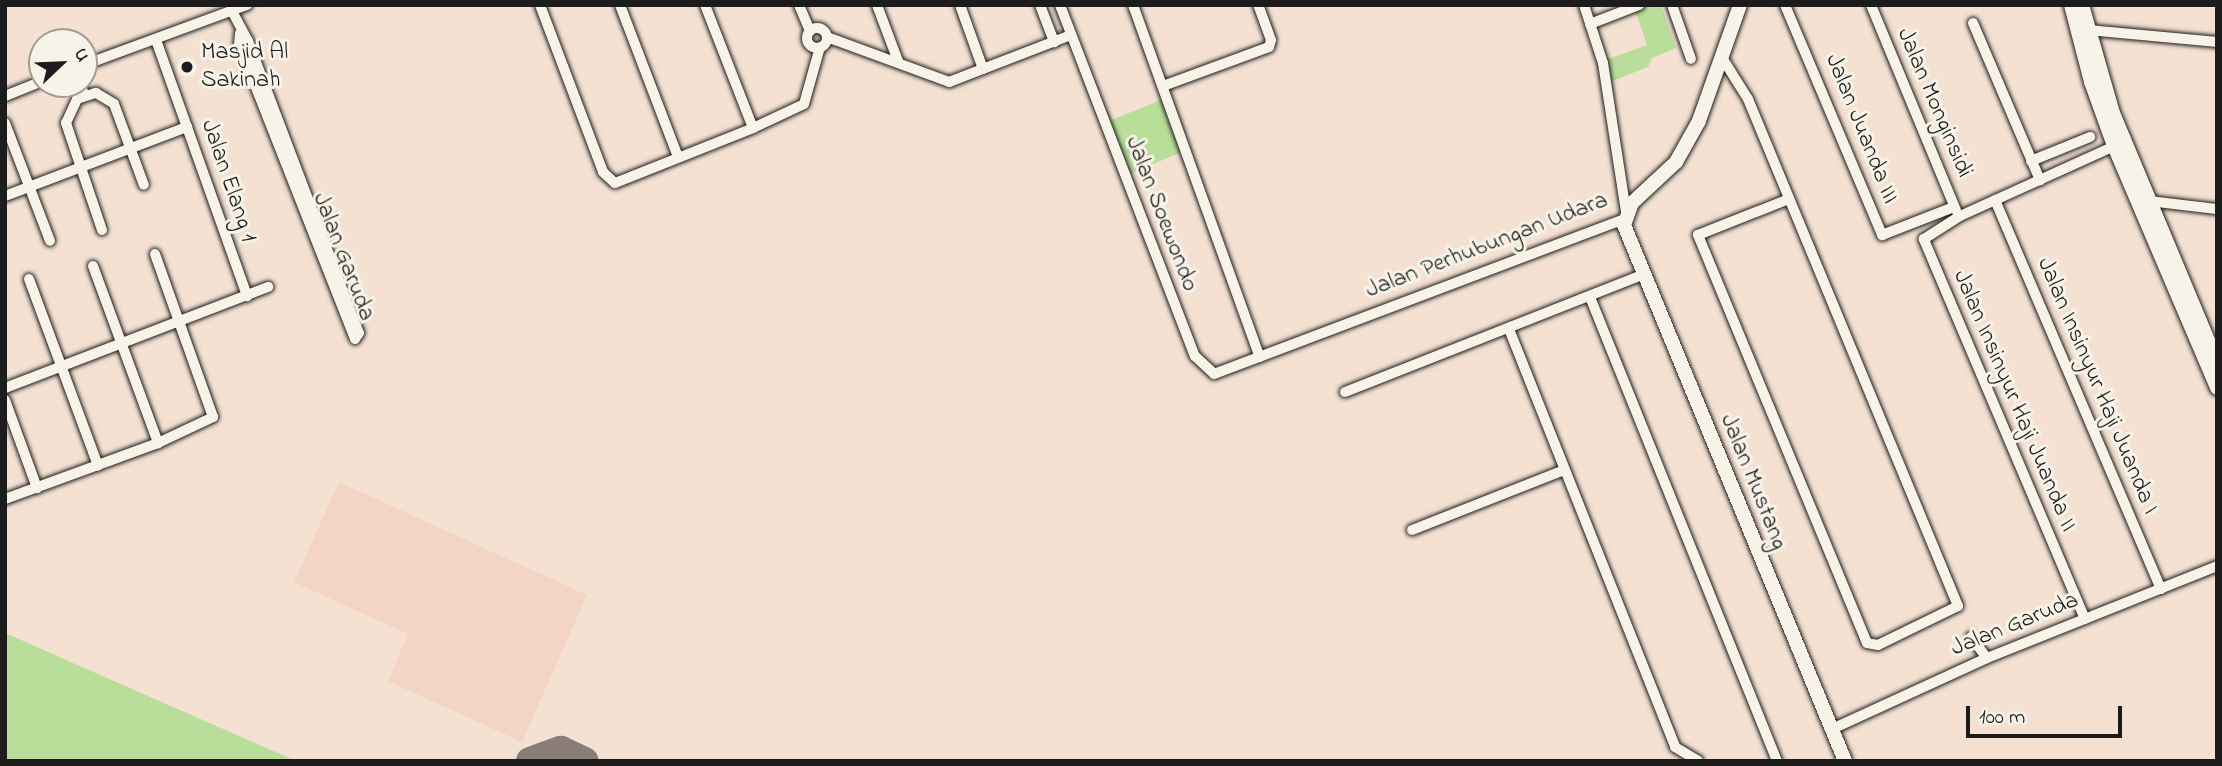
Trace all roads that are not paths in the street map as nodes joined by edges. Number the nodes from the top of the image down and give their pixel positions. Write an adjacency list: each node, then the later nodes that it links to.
1 (247, 5): 20 (street)
2 (540, 5): 47 (street)
3 (620, 5): 47 (street)
4 (705, 5): 43 (street)
5 (799, 5): 24 (street)
6 (877, 5): 34 (street)
7 (960, 5): 35 (street)
8 (1040, 5): 28 (street)
9 (1060, 5): 25 (street, Jalan Soewondo)
10 (1133, 5): 36 (street)
11 (1258, 5): 36 (street)
12 (1584, 5): 22 (street)
13 (1639, 5): 22 (street)
14 (1672, 5): 32 (street)
15 (1740, 5): 31 (main road, Jalan Perhubungan Udara)
16 (1785, 5): 58 (street, Jalan Juanda III)
17 (1871, 5): 58 (street, Jalan Monginsidi)
18 (2071, 5): 45 (main road)
19 (2082, 5): 23 (main road)
20 (232, 11): 27 (street); 63 (street, Jalan Garuda)
21 (1973, 23): 48 (street)
22 (1590, 24): 59 (street)
23 (2088, 30): 29 (street); 56 (main road)
24 (810, 31): 26 (street); 30 (street)
25 (1071, 35): 28 (street); 76 (street, Jalan Soewondo)
26 (827, 37): 30 (street); 34 (street)
27 (156, 40): 33 (street); 42 (street, Jalan Elang 1)
28 (1054, 42): 35 (street)
29 (2217, 42)
30 (820, 47): 43 (street)
31 (1721, 56): 54 (street); 59 (main road, Jalan Perhubungan Udara)
32 (1691, 59)
33 (98, 60)
34 (898, 61): 35 (street)
35 (983, 69)
36 (1163, 86): 73 (street)
37 (28, 87): 39 (street)
38 (98, 94): 46 (street)
39 (5, 96)
40 (76, 98): 49 (street)
41 (5, 123): 52 (street)
42 (187, 127): 46 (street); 68 (street, Jalan Elang 1)
43 (752, 128): 47 (street)
44 (2090, 137): 48 (street)
45 (2115, 146): 50 (street); 78 (main road)
46 (132, 148): 49 (street); 51 (street)
47 (678, 157)
48 (2031, 161): 50 (street)
49 (81, 168): 52 (street); 60 (street)
50 (2040, 180): 55 (street)
51 (144, 185)
52 (30, 187): 53 (street); 61 (street)
53 (5, 197)
54 (1789, 199): 54 (street)
55 (1995, 200): 58 (street); 88 (street, Jalan Insinyur Haji Juanda I)
56 (2149, 201): 57 (street); 74 (main road)
57 (2217, 209)
58 (1957, 212): 89 (street, Jalan Insinyur Haji Juanda II)
59 (1625, 215): 65 (main road, Jalan Mustang); 73 (street, Jalan Perhubungan Udara)
60 (102, 230)
61 (50, 241)
62 (155, 254): 70 (street)
63 (327, 263): 63 (street, Jalan Garuda)
64 (93, 266): 72 (street)
65 (1644, 274): 69 (street); 92 (main road, Jalan Mustang)
66 (29, 279): 75 (street)
67 (268, 287): 68 (street)
68 (247, 296): 70 (street)
69 (1590, 297): 71 (street); 94 (street)
70 (183, 322): 72 (street); 81 (street)
71 (1509, 329): 79 (street); 83 (street)
72 (122, 345): 75 (street); 81 (street)
73 (1260, 357): 76 (street, Jalan Perhubungan Udara)
74 (2217, 362)
75 (61, 368): 77 (street); 82 (street)
76 (1214, 374)
77 (5, 388)
78 (2217, 388)
79 (1345, 392)
80 (5, 400): 84 (street)
81 (158, 443): 82 (street)
82 (98, 466): 84 (street)
83 (1564, 470): 86 (street); 93 (street)
84 (37, 488): 85 (street)
85 (5, 499)
86 (1412, 530)
87 (2217, 566): 88 (street, Jalan Garuda)
88 (2161, 589): 89 (street, Jalan Garuda)
89 (2085, 619): 91 (street, Jalan Garuda)
90 (1971, 637): 91 (street)
91 (1987, 658): 92 (street, Jalan Garuda)
92 (1832, 729): 95 (main road, Jalan Mustang)
93 (1698, 761)
94 (1777, 761)
95 (1845, 761)

